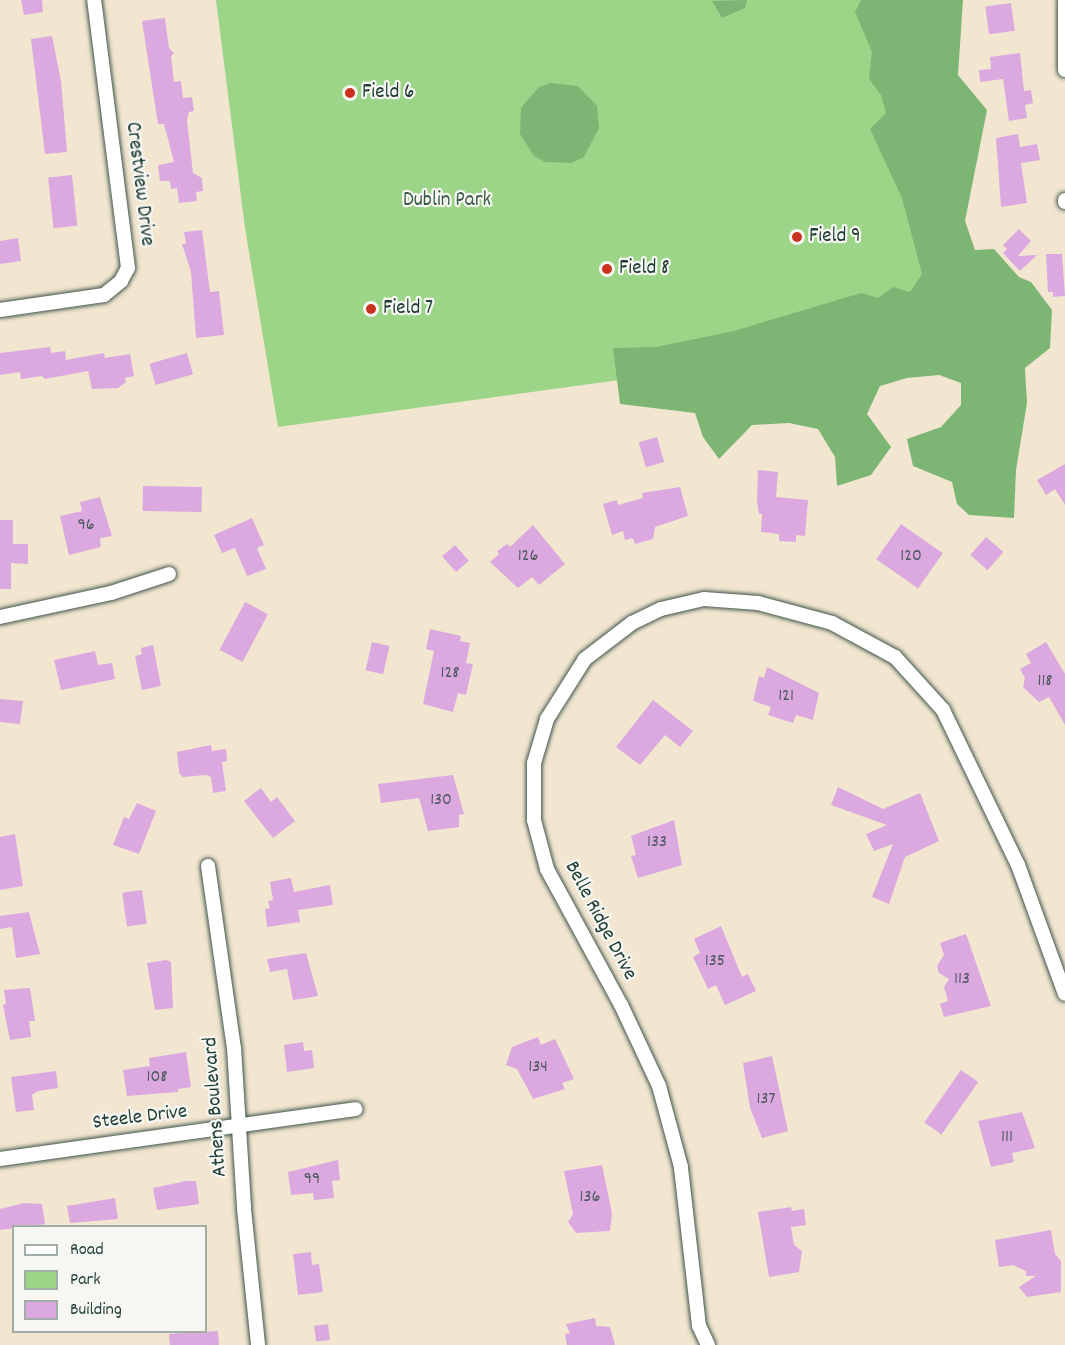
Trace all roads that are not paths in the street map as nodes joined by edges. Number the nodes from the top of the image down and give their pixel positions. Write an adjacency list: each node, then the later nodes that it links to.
1 (94, 0): 4 (street, Crestview Drive)
2 (1065, 1): 3 (street)
3 (1065, 70)
4 (0, 310)
5 (168, 574): 6 (street)
6 (0, 617)
7 (208, 866): 10 (street, Athens Boulevard)
8 (1065, 994): 13 (street, Belle Ridge Drive)
9 (356, 1109): 10 (street, Steele Drive)
10 (238, 1127): 11 (street, Steele Drive); 12 (street, Athens Boulevard)
11 (0, 1159)
12 (258, 1345)
13 (708, 1345)

